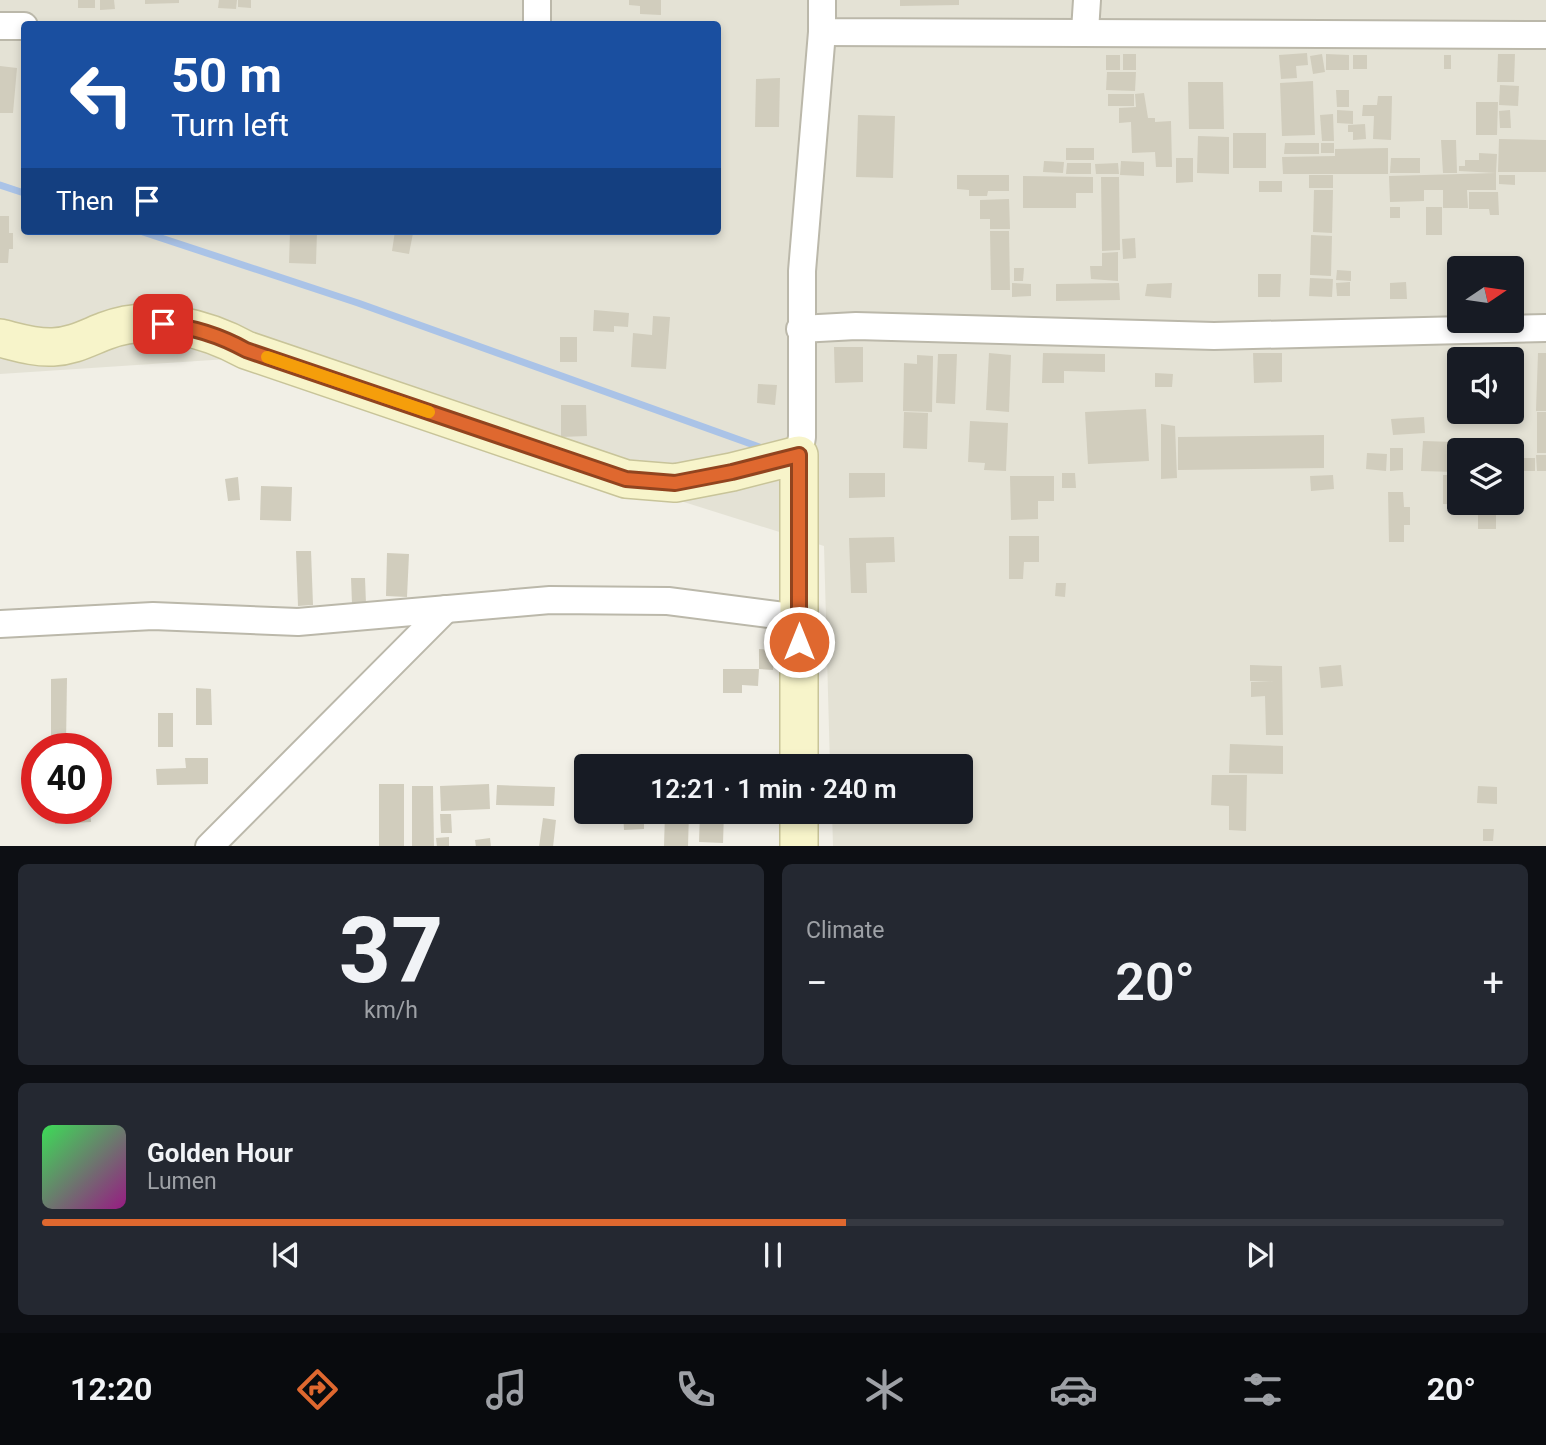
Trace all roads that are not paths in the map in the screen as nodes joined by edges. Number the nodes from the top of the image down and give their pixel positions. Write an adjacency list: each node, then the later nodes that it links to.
1 (537, 0): 4 (street)
2 (822, 0): 8 (street)
3 (1087, 0): 7 (street)
4 (537, 21)
5 (0, 26): 6 (street)
6 (21, 26)
7 (1085, 31): 8 (street); 9 (street)
8 (822, 32): 11 (street)
9 (1546, 35)
10 (1546, 328): 11 (street)
11 (800, 330): 13 (street)
12 (0, 338): 13 (street)
13 (799, 455): 15 (street)
14 (446, 609): 15 (street); 16 (street); 19 (street)
15 (799, 618): 17 (street)
16 (0, 624)
17 (799, 754)
18 (799, 824): 20 (street)
19 (209, 846)
20 (799, 846)

